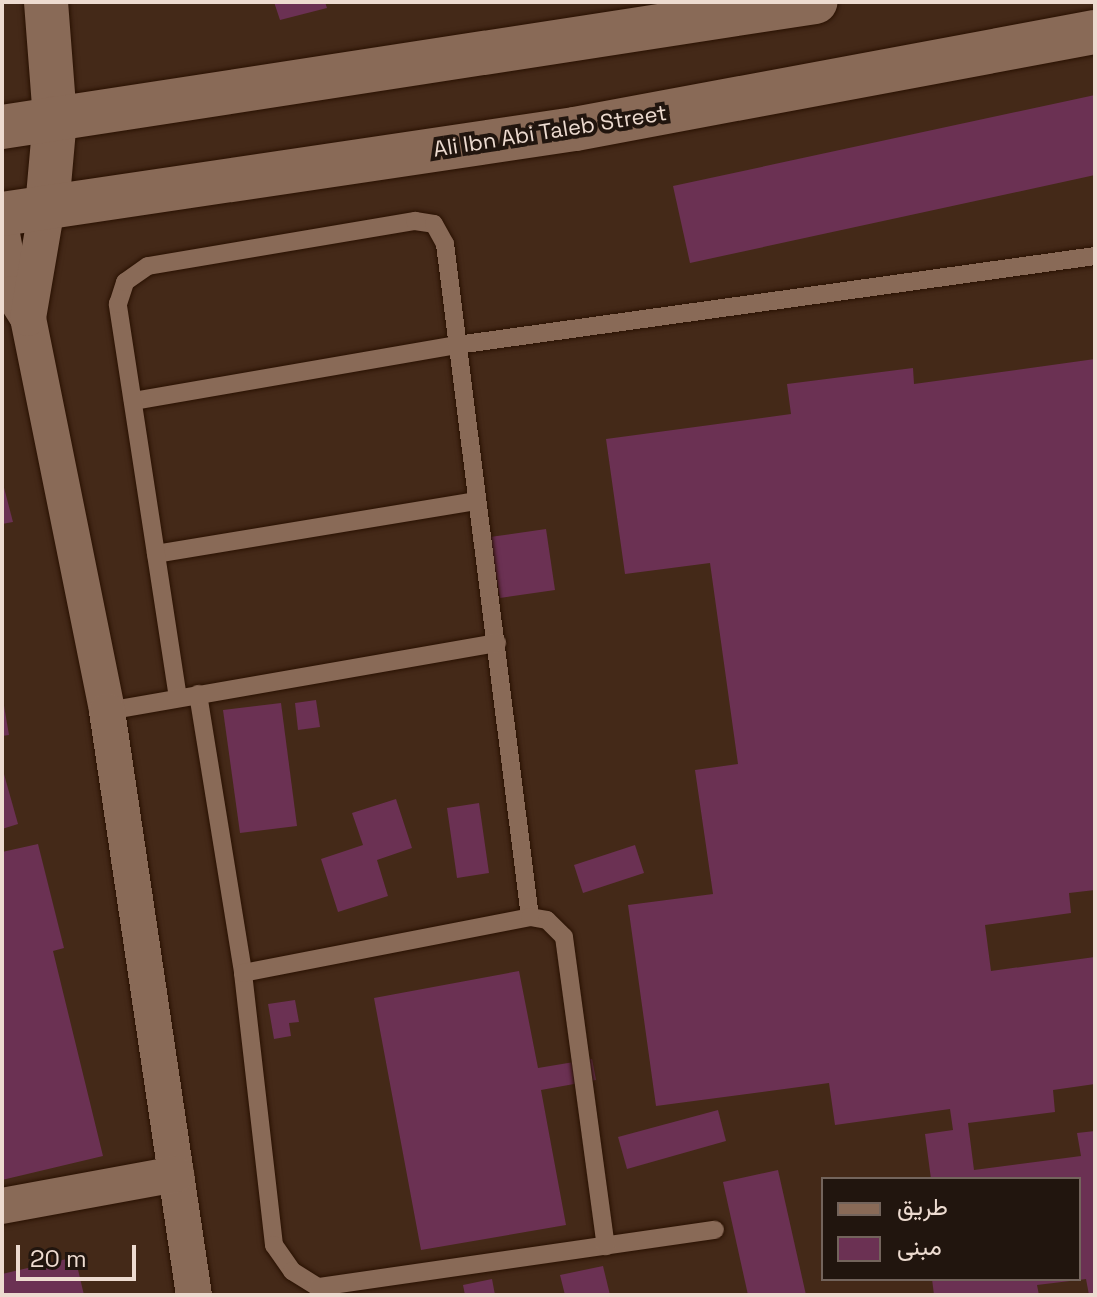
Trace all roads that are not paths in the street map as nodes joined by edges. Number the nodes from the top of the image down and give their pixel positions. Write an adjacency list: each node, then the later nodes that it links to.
1 (46, 2): 4 (street)
2 (815, 2): 4 (street)
3 (1095, 32): 6 (street, Ali Ibn Abi Taleb Street)
4 (55, 118): 5 (street); 6 (street)
5 (2, 127)
6 (47, 207): 7 (street, Ali Ibn Abi Taleb Street); 10 (street)
7 (2, 214)
8 (2, 234): 10 (street)
9 (1095, 256): 11 (lane)
10 (28, 318): 18 (street)
11 (457, 345): 12 (lane); 12 (lane); 13 (lane)
12 (133, 401): 14 (lane)
13 (476, 501): 14 (lane); 15 (lane)
14 (156, 554): 17 (lane)
15 (497, 643): 16 (lane); 19 (lane)
16 (198, 694): 17 (lane); 20 (lane)
17 (178, 698): 18 (lane)
18 (107, 711): 21 (street)
19 (530, 917): 20 (lane); 24 (lane)
20 (243, 973): 24 (lane)
21 (176, 1174): 22 (street); 25 (street)
22 (2, 1206)
23 (715, 1230): 24 (lane)
24 (606, 1246)
25 (194, 1295)

